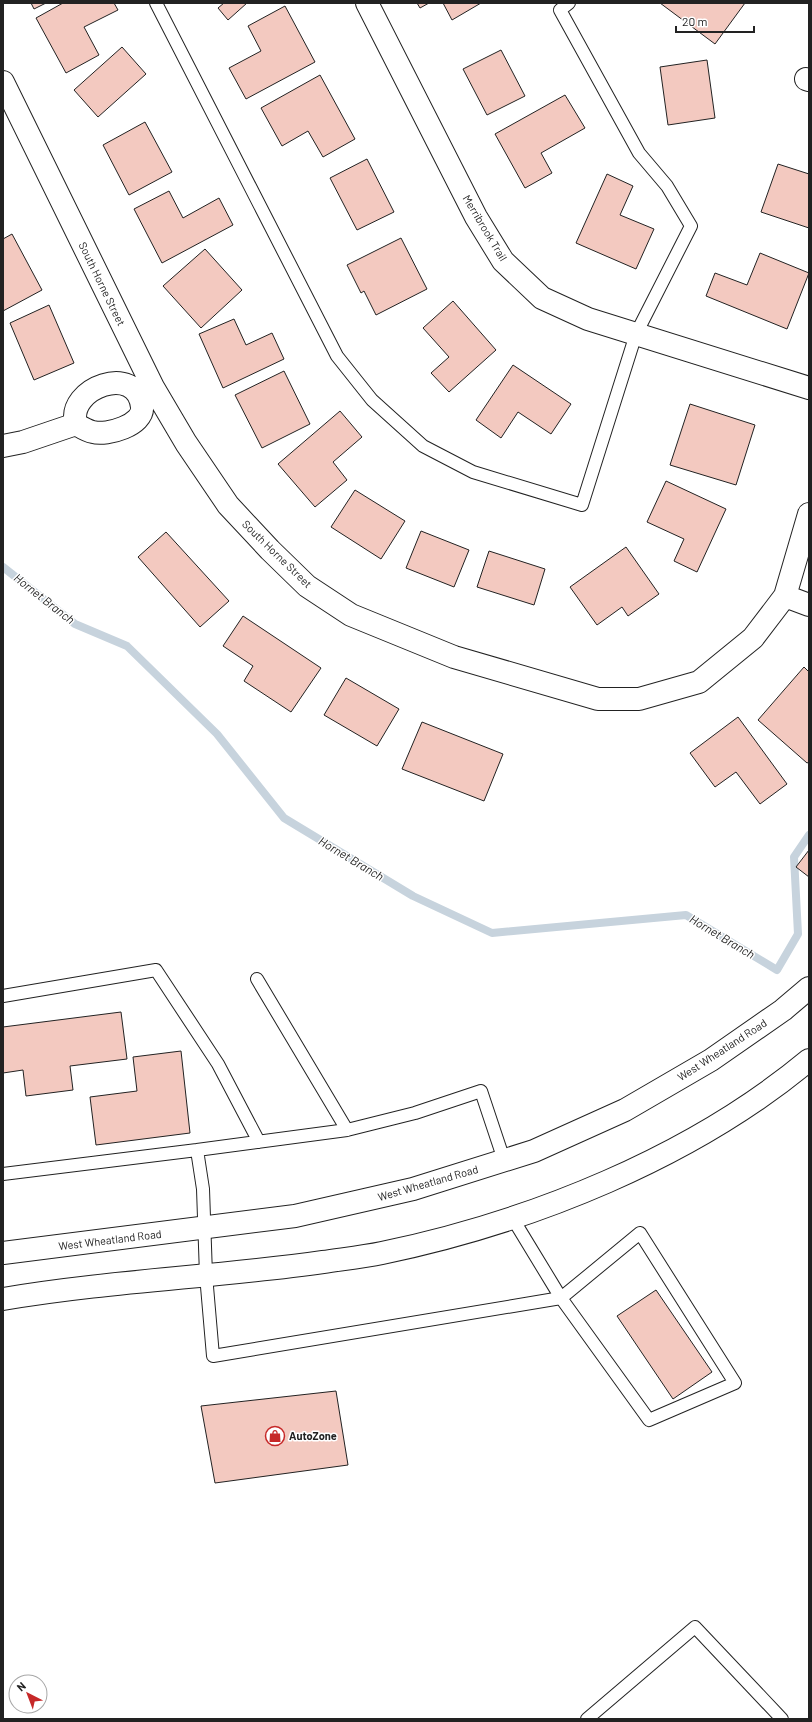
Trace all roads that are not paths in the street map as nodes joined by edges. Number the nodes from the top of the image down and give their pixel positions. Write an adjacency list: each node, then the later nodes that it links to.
1 (156, 3): 5 (lane)
2 (367, 3): 5 (street, Merribrook Trail)
3 (569, 3): 5 (lane)
4 (3, 82): 7 (street, South Horne Street)
5 (636, 334): 6 (street, Merribrook Trail)
6 (809, 388)
7 (146, 391): 8 (street); 8 (street); 11 (street, South Horne Street)
8 (76, 424): 9 (street)
9 (3, 446)
10 (809, 514): 11 (street, South Horne Street)
11 (785, 596): 12 (street)
12 (809, 605)
13 (256, 979): 17 (lane)
14 (809, 988): 20 (street, West Wheatland Road)
15 (3, 996): 18 (lane)
16 (809, 1060): 22 (street)
17 (347, 1130): 18 (lane); 20 (lane)
18 (259, 1142): 19 (lane)
19 (197, 1150): 21 (lane); 23 (lane)
20 (504, 1160): 23 (street, West Wheatland Road)
21 (3, 1174)
22 (513, 1219): 25 (street); 26 (lane)
23 (205, 1227): 24 (street, West Wheatland Road); 25 (lane)
24 (3, 1253)
25 (206, 1275): 26 (lane); 27 (street)
26 (561, 1298): 26 (lane)
27 (3, 1299)
28 (587, 1719): 29 (lane)
29 (782, 1719)

